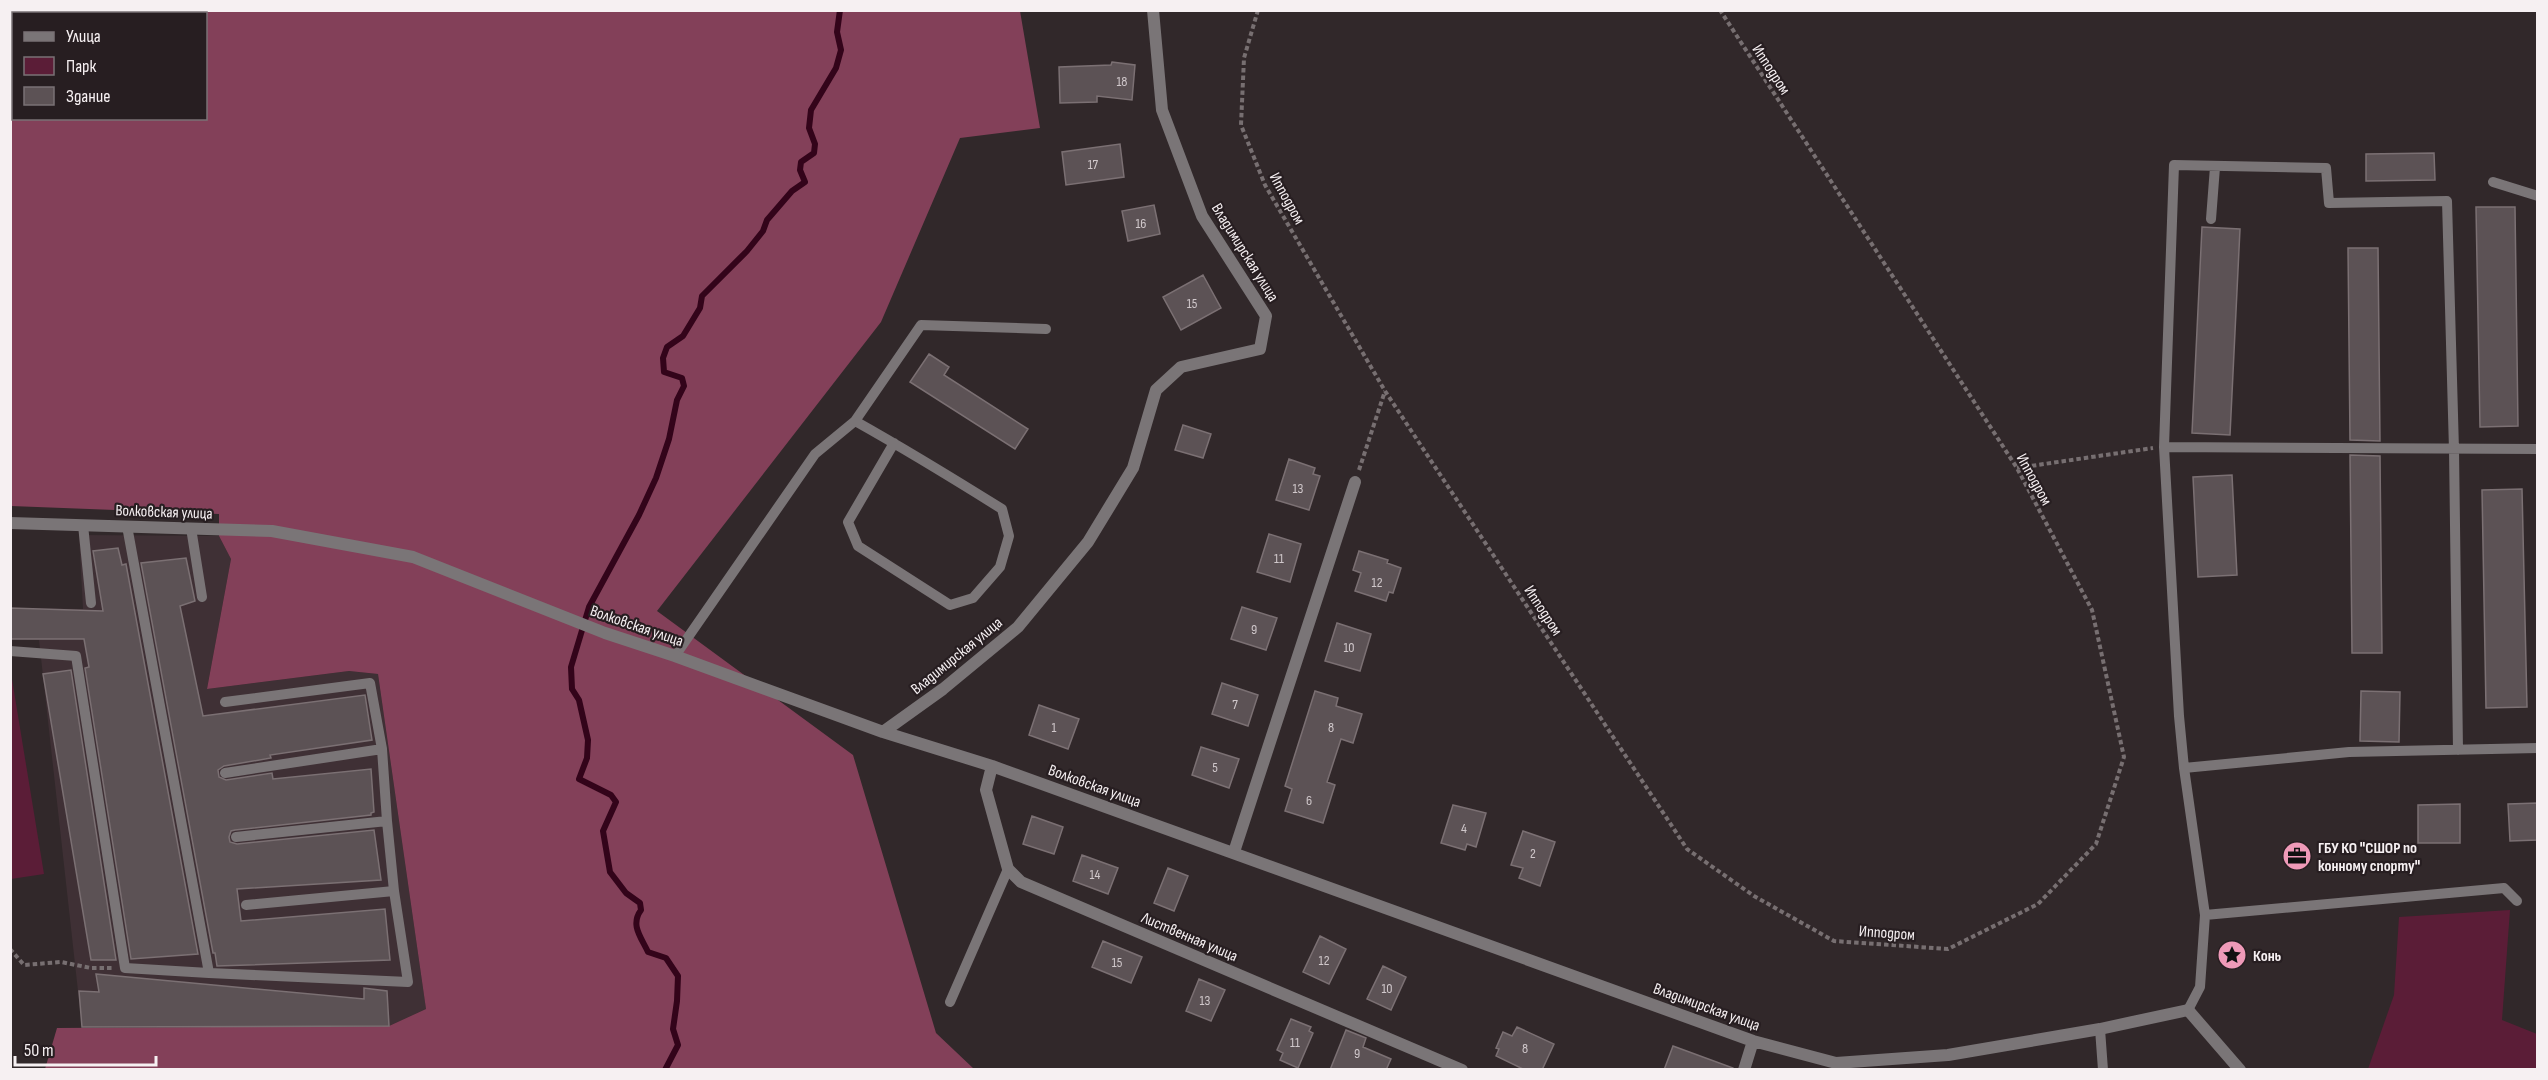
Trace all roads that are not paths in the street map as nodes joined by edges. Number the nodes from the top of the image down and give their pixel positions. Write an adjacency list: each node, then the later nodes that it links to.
1 (1153, 10): 22 (street, Владимирская улица)
2 (2215, 167): 5 (lane); 9 (lane); 10 (lane)
3 (2493, 182): 4 (lane)
4 (2538, 196)
5 (2211, 219)
6 (1046, 329): 7 (lane)
7 (855, 421): 8 (lane); 20 (lane)
8 (894, 443): 8 (lane)
9 (2164, 447): 10 (lane); 27 (lane)
10 (2454, 450): 11 (lane); 25 (lane)
11 (2538, 450)
12 (1355, 482): 31 (street)
13 (10, 523): 14 (street, Волковская улица)
14 (82, 525): 15 (street, Волковская улица); 18 (lane)
15 (127, 526): 16 (street, Волковская улица); 37 (lane)
16 (191, 528): 17 (lane); 20 (street, Волковская улица)
17 (202, 597)
18 (91, 603)
19 (10, 651): 37 (lane)
20 (675, 656): 22 (street, Волковская улица)
21 (225, 702): 24 (lane)
22 (883, 732): 26 (street, Волковская улица)
23 (2538, 748): 25 (lane)
24 (382, 749): 28 (lane); 29 (lane)
25 (2458, 750): 27 (lane)
26 (992, 766): 31 (street, Волковская улица); 32 (street)
27 (2184, 768): 36 (lane)
28 (225, 773)
29 (387, 821): 30 (lane); 33 (lane)
30 (236, 837)
31 (1234, 852): 41 (street, Владимирская улица)
32 (1008, 869): 38 (lane); 42 (street, Лиственная улица)
33 (394, 891): 35 (lane); 37 (lane)
34 (2517, 901): 36 (lane)
35 (246, 905)
36 (2205, 915): 39 (lane)
37 (209, 973)
38 (950, 1002)
39 (2188, 1010): 40 (street, Владимирская улица); 45 (street)
40 (2100, 1029): 41 (street, Владимирская улица); 44 (lane)
41 (1753, 1041): 43 (street)
42 (1462, 1070)
43 (1744, 1070)
44 (2103, 1070)
45 (2240, 1070)

